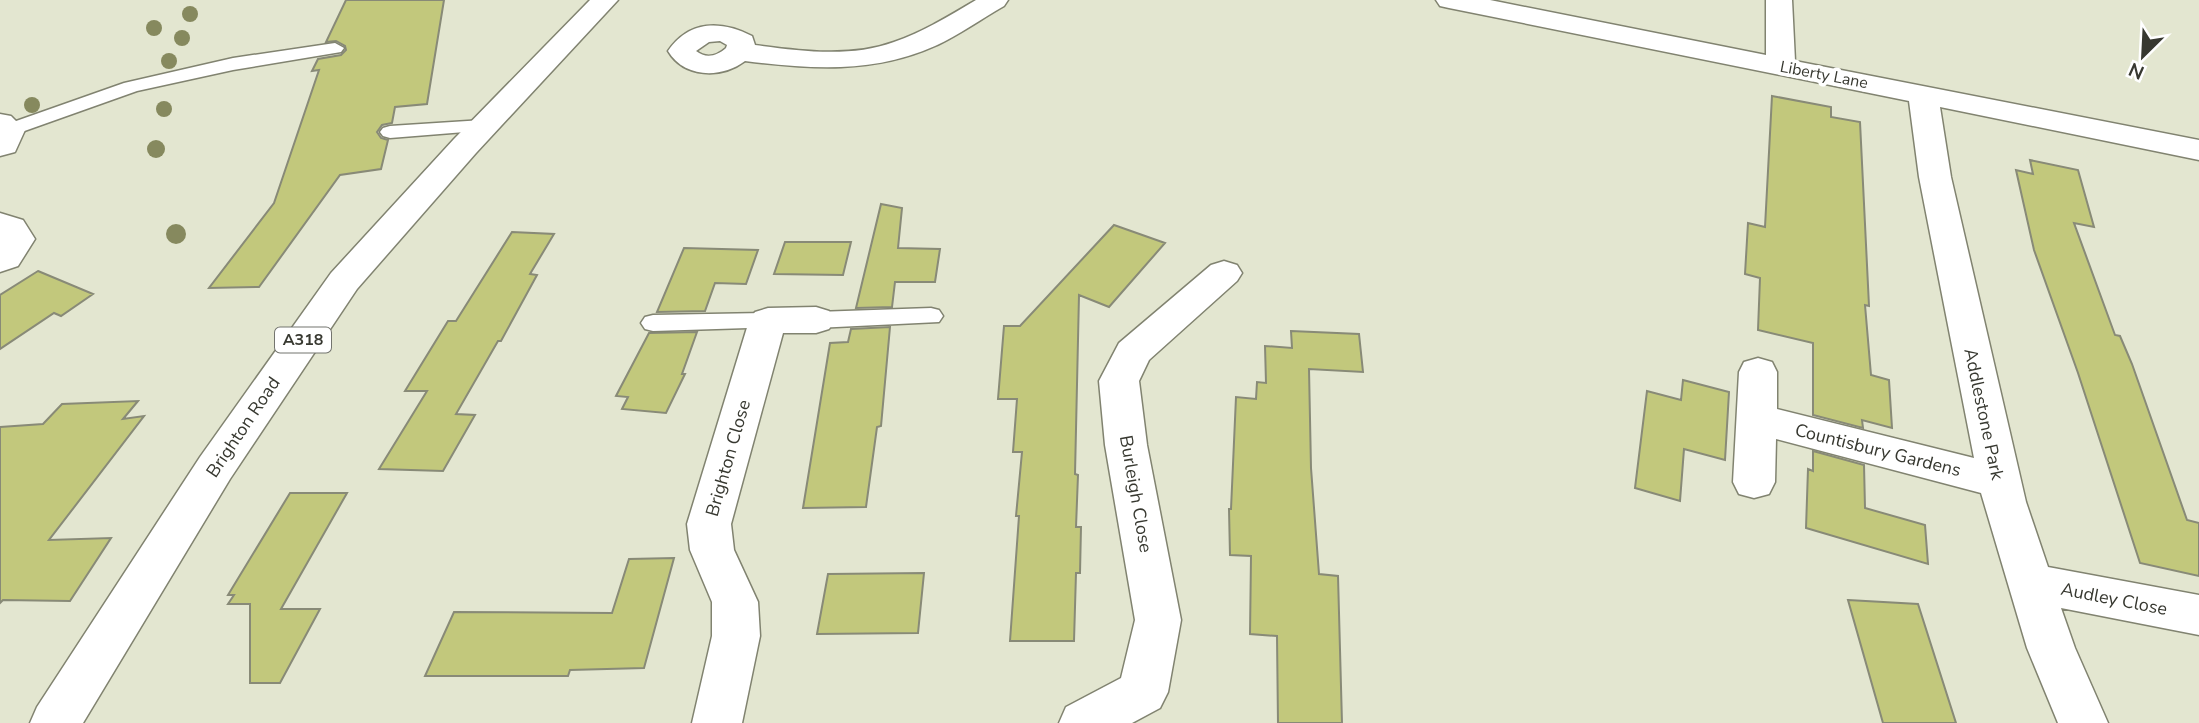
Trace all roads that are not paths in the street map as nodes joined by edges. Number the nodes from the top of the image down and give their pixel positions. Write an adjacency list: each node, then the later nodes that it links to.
1 (606, 0): 9 (street, Brighton Road / A318)
2 (995, 0): 6 (street)
3 (1449, 0): 7 (street, Liberty Lane)
4 (1779, 0): 7 (street)
5 (335, 48): 11 (lane)
6 (740, 52)
7 (1781, 66): 8 (street, Liberty Lane)
8 (1923, 95): 12 (street, Liberty Lane); 22 (street, Addlestone Park)
9 (483, 126): 10 (lane); 26 (street, Brighton Road / A318)
10 (390, 132)
11 (3, 133)
12 (2199, 150)
13 (0, 225): 14 (street)
14 (0, 261)
15 (1224, 273): 28 (street, Burleigh Close)
16 (931, 316): 17 (lane)
17 (816, 320): 18 (street)
18 (768, 321): 19 (lane); 27 (street, Brighton Close)
19 (653, 323)
20 (1758, 372): 21 (street)
21 (1756, 419): 22 (street, Countisbury Gardens); 23 (street)
22 (1999, 481): 24 (street, Addlestone Park)
23 (1754, 482)
24 (2030, 583): 25 (street, Audley Close); 29 (street, Addlestone Park)
25 (2199, 615)
26 (55, 723)
27 (717, 723)
28 (1084, 723)
29 (2083, 723)

